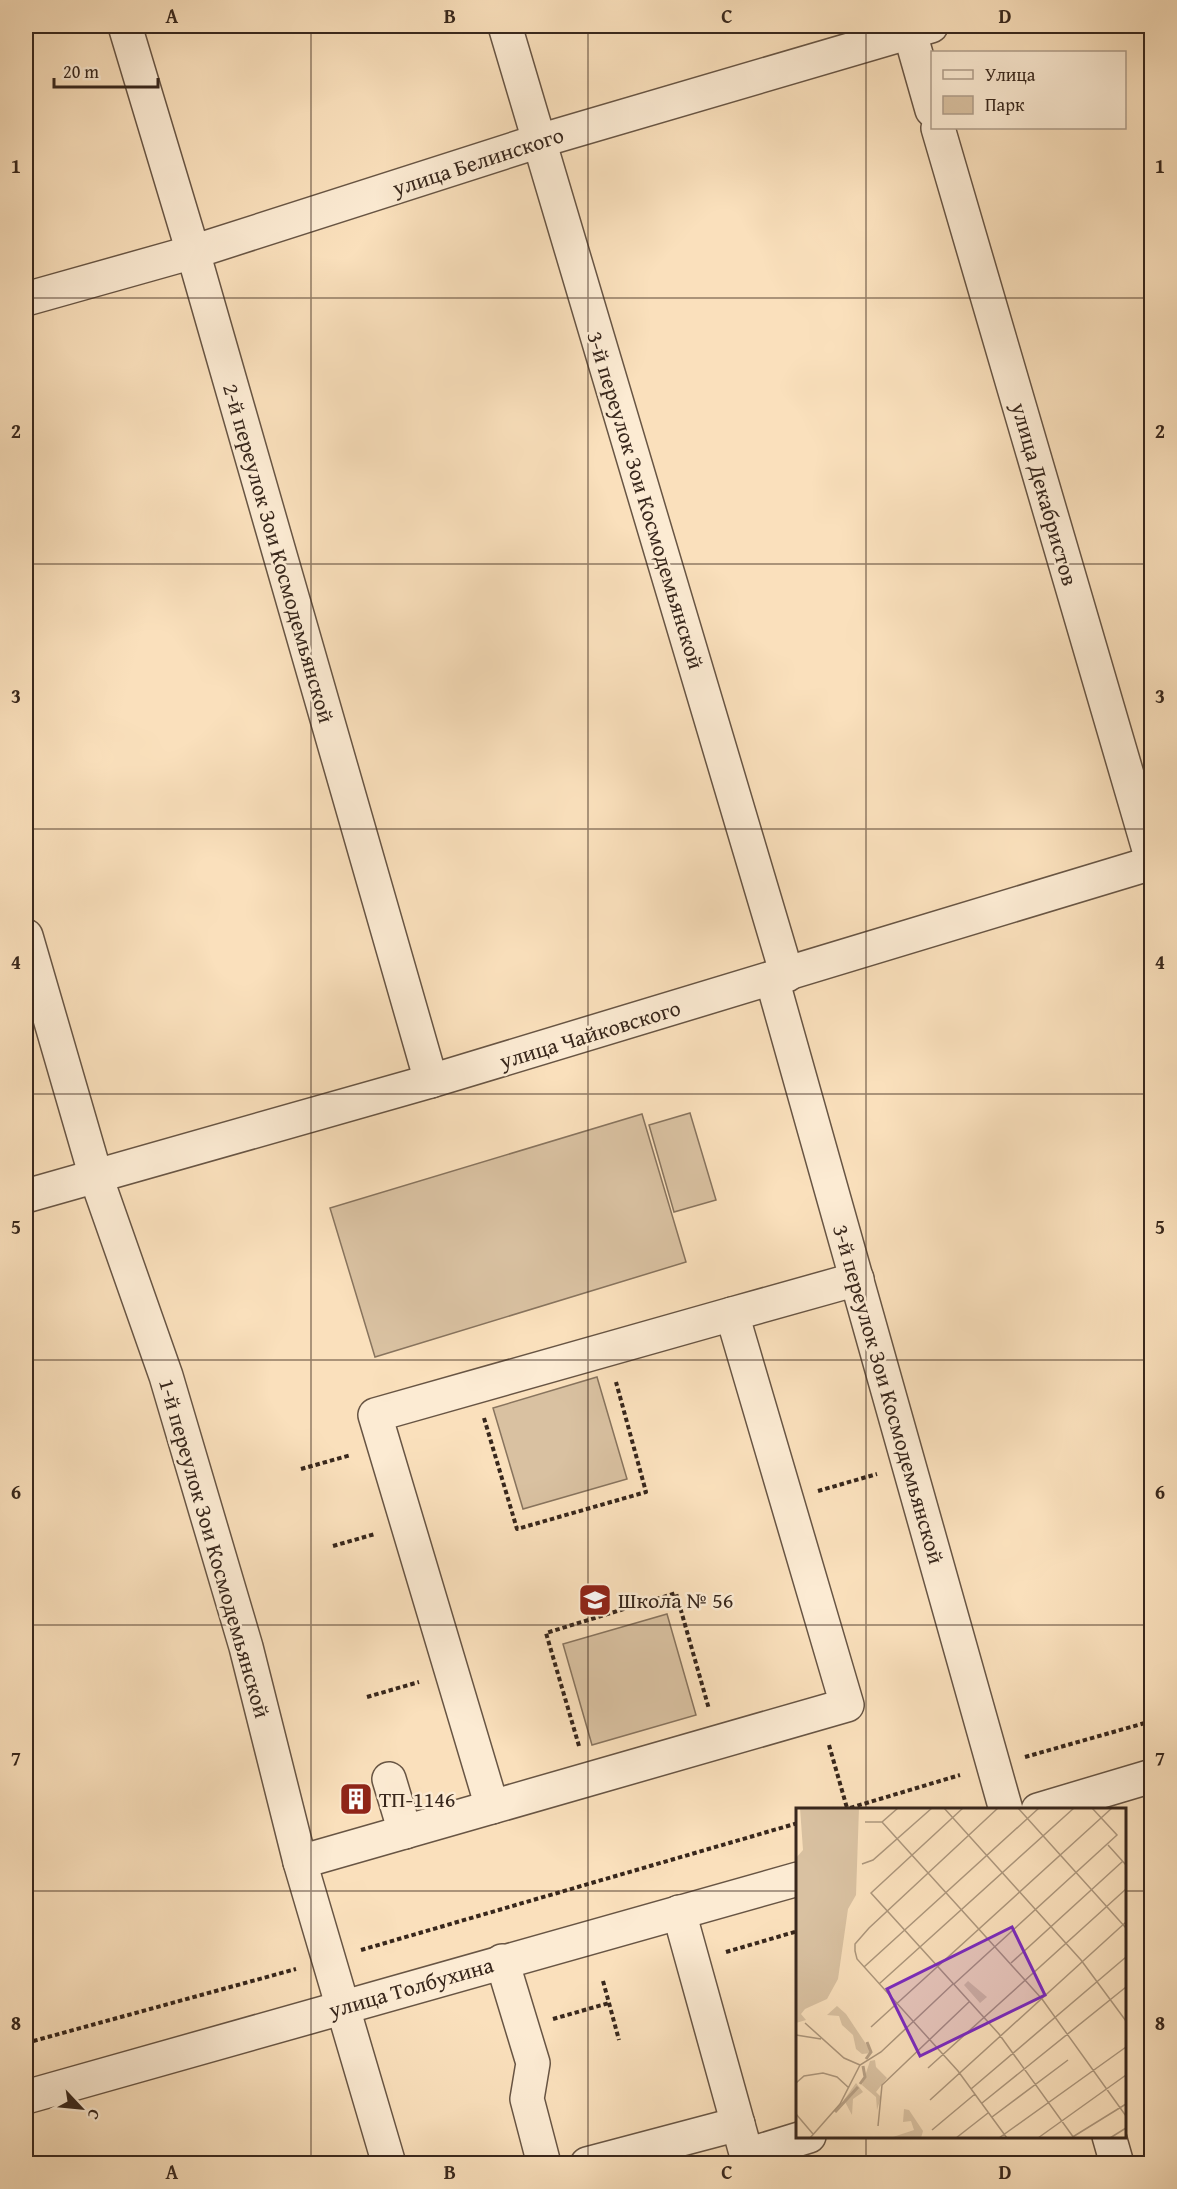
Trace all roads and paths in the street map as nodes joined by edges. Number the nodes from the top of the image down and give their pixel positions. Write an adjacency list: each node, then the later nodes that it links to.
1 (125, 26): 7 (street, 2-й переулок Зои Космодемьянской)
2 (505, 26): 6 (street, 3-й переулок Зои Космодемьянской)
3 (916, 28): 4 (street); 6 (street, улица Белинского)
4 (931, 100)
5 (938, 129): 9 (street, улица Декабристов)
6 (539, 141): 7 (street, улица Белинского); 11 (street, 3-й переулок Зои Космодемьянской)
7 (193, 252): 8 (street, улица Белинского); 12 (street, 2-й переулок Зои Космодемьянской)
8 (26, 299)
9 (1152, 862): 11 (street, улица Чайковского)
10 (26, 936): 13 (street, 1-й переулок Зои Космодемьянской)
11 (779, 977): 12 (street, улица Чайковского); 15 (street, 3-й переулок Зои Космодемьянской)
12 (430, 1081): 13 (street, улица Чайковского)
13 (96, 1177): 14 (street, улица Чайковского); 38 (street, 1-й переулок Зои Космодемьянской)
14 (26, 1196)
15 (856, 1280): 16 (street); 34 (street, 3-й переулок Зои Космодемьянской)
16 (732, 1314): 17 (street); 22 (street)
17 (607, 1350): 18 (street); 18 (path)
18 (475, 1387): 19 (street)
19 (384, 1445): 20 (path); 23 (street)
20 (301, 1469)
21 (877, 1473): 22 (path)
22 (786, 1500): 27 (street)
23 (408, 1524): 24 (path); 25 (street)
24 (333, 1546)
25 (452, 1673): 26 (path); 32 (street)
26 (367, 1697)
27 (819, 1712): 28 (street); 33 (path)
28 (718, 1742): 31 (street); 31 (path)
29 (1152, 1776): 35 (street)
30 (389, 1779): 37 (street)
31 (589, 1779): 32 (street)
32 (492, 1808): 37 (street)
33 (847, 1808)
34 (1006, 1808)
35 (1041, 1808)
36 (796, 1824): 42 (path)
37 (405, 1832): 38 (street)
38 (300, 1862): 42 (street, 1-й переулок Зои Космодемьянской)
39 (796, 1880): 40 (street, улица Толбухина)
40 (680, 1912): 43 (street, улица Толбухина); 44 (street)
41 (796, 1932): 44 (path)
42 (329, 1959): 47 (street, 1-й переулок Зои Космодемьянской); 50 (path)
43 (502, 1961): 47 (street, улица Толбухина); 59 (street)
44 (693, 1961): 52 (street)
45 (603, 1981): 46 (path)
46 (609, 2003): 48 (path); 49 (path)
47 (343, 2006): 51 (street, улица Толбухина); 58 (street, 1-й переулок Зои Космодемьянской)
48 (544, 2022)
49 (618, 2040)
50 (26, 2043)
51 (26, 2097)
52 (738, 2124): 56 (street); 60 (street)
53 (804, 2138): 56 (street)
54 (1109, 2138): 61 (street)
55 (26, 2157): 57 (path)
56 (748, 2159)
57 (27, 2163)
58 (389, 2163)
59 (544, 2163)
60 (586, 2163)
61 (1117, 2163)

